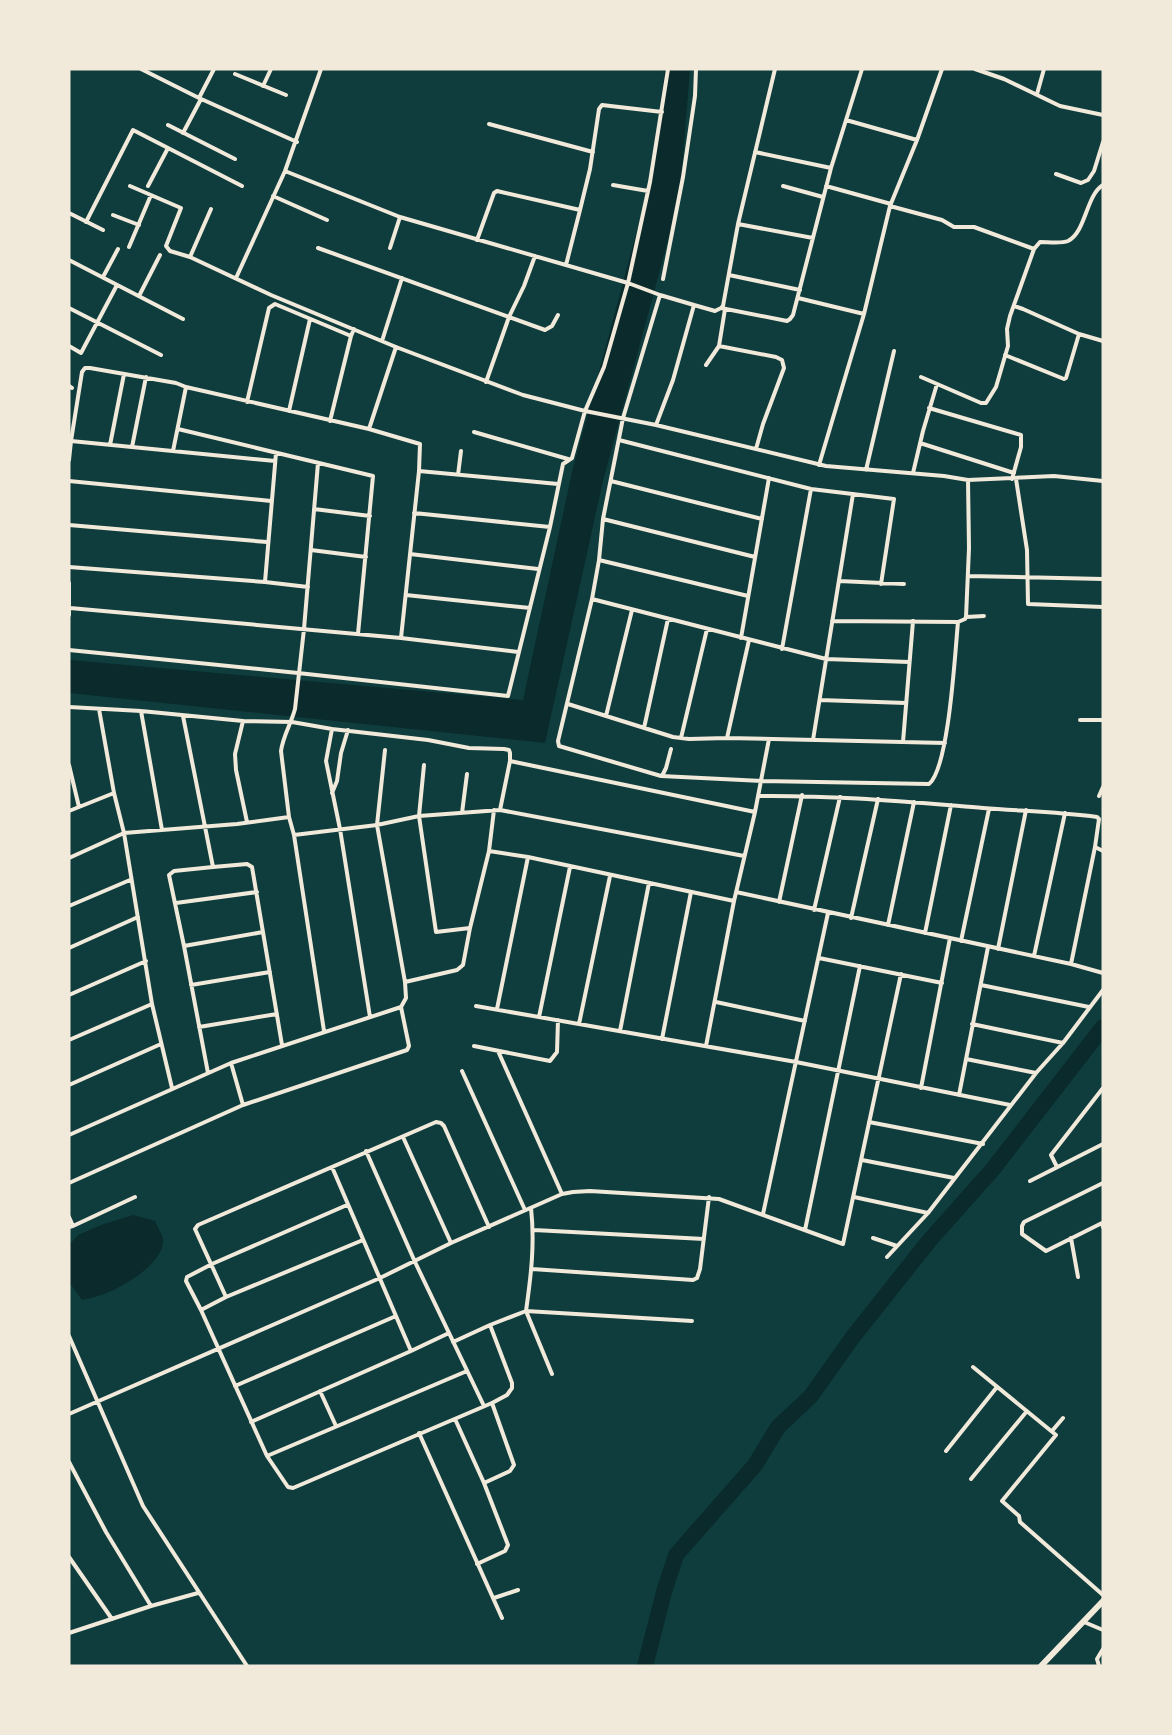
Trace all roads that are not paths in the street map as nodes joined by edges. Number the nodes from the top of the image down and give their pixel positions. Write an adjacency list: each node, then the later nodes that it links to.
1 (141, 69): 16 (street)
2 (214, 69): 16 (street)
3 (271, 69): 13 (street)
4 (321, 69): 24 (street)
5 (668, 69): 17 (street)
6 (696, 69): 71 (street)
7 (775, 69): 28 (street)
8 (862, 69): 19 (street)
9 (942, 69): 23 (street)
10 (975, 69): 14 (street)
11 (1044, 69): 14 (street)
12 (235, 74): 13 (street)
13 (264, 86): 15 (street)
14 (1037, 94): 18 (street)
15 (286, 95)
16 (200, 99): 22 (street); 24 (street)
17 (662, 112): 27 (street); 40 (street)
18 (1103, 115)
19 (846, 120): 23 (street); 30 (street)
20 (489, 124): 27 (street)
21 (168, 125): 22 (street)
22 (183, 133): 29 (street)
23 (917, 140): 44 (street)
24 (297, 142): 31 (street)
25 (1103, 142): 32 (street)
26 (168, 148): 36 (street); 37 (street); 51 (street)
27 (593, 152): 46 (street)
28 (755, 152): 30 (street); 52 (street)
29 (235, 159)
30 (831, 168): 39 (street)
31 (285, 171): 42 (street); 49 (street)
32 (1056, 174)
33 (613, 185): 40 (street)
34 (1103, 185): 61 (street)
35 (130, 186): 41 (street)
36 (148, 186)
37 (242, 186)
38 (783, 186): 43 (street)
39 (826, 186): 43 (street); 44 (street)
40 (648, 191): 72 (street)
41 (152, 195): 53 (street); 64 (street)
42 (273, 196): 50 (street); 69 (street)
43 (823, 197): 55 (street)
44 (890, 205): 61 (street); 82 (street)
45 (211, 209): 64 (street)
46 (580, 210): 56 (street); 66 (street)
47 (69, 213): 51 (street)
48 (113, 215): 53 (street)
49 (400, 217): 56 (street); 59 (street)
50 (327, 220)
51 (86, 222): 54 (street)
52 (738, 224): 55 (street); 67 (street)
53 (139, 225): 57 (street)
54 (103, 230)
55 (813, 238): 74 (street)
56 (477, 240): 63 (street)
57 (129, 247)
58 (318, 248): 70 (street)
59 (390, 248)
60 (118, 249): 68 (street)
61 (1034, 249): 79 (street)
62 (160, 255): 76 (street)
63 (535, 256): 66 (street); 84 (street)
64 (190, 257): 69 (street)
65 (69, 260): 68 (street)
66 (566, 265): 72 (street)
67 (729, 274): 74 (street); 81 (street)
68 (103, 277): 73 (street)
69 (236, 278): 88 (street)
70 (402, 278): 84 (street); 91 (street)
71 (663, 279)
72 (630, 284): 75 (street); 109 (street)
73 (117, 285): 76 (street); 87 (street)
74 (800, 290): 77 (street)
75 (660, 295): 78 (street); 110 (street)
76 (139, 296): 85 (street)
77 (798, 298): 81 (street); 82 (street)
78 (694, 305): 81 (street); 112 (street)
79 (1014, 306): 89 (street); 98 (street)
80 (69, 308): 87 (street)
81 (723, 309): 94 (street)
82 (864, 314): 129 (street)
83 (558, 315): 84 (street)
84 (509, 317): 103 (street)
85 (183, 319)
86 (310, 319): 90 (street); 106 (street); 108 (street)
87 (97, 322): 93 (street); 97 (street)
88 (354, 329): 90 (street); 91 (street)
89 (1079, 334): 92 (street); 98 (street)
90 (351, 336): 111 (street)
91 (382, 341): 95 (street)
92 (1103, 341)
93 (69, 346)
94 (719, 346): 99 (street); 121 (street)
95 (396, 347): 103 (street); 114 (street)
96 (894, 351): 130 (street)
97 (161, 355)
98 (1005, 355): 104 (street)
99 (706, 365)
100 (124, 374): 101 (street); 117 (street); 119 (street)
101 (146, 377): 105 (street); 120 (street)
102 (921, 377): 104 (street)
103 (486, 382): 109 (street)
104 (937, 384): 107 (street)
105 (186, 387): 106 (street); 113 (street)
106 (247, 402): 108 (street)
107 (929, 408): 118 (street); 132 (street)
108 (289, 411): 111 (street)
109 (585, 411): 110 (street); 126 (street)
110 (623, 418): 112 (street); 116 (street)
111 (330, 421): 114 (street)
112 (656, 426): 121 (street)
113 (178, 429): 122 (street); 124 (street)
114 (369, 429): 131 (street)
115 (474, 432): 126 (street)
116 (619, 440): 135 (street); 139 (street)
117 (70, 441): 119 (street); 125 (street)
118 (920, 443): 132 (street); 133 (street)
119 (110, 445): 120 (street)
120 (132, 447): 122 (street)
121 (756, 449): 129 (street)
122 (173, 451): 127 (street)
123 (461, 451): 134 (street)
124 (276, 453): 127 (street); 128 (street)
125 (69, 460)
126 (570, 460): 141 (street)
127 (275, 461): 144 (street)
128 (318, 463): 145 (street); 147 (street)
129 (819, 465): 130 (street)
130 (866, 470): 133 (street)
131 (419, 471): 134 (street); 146 (street)
132 (1014, 472): 136 (street)
133 (913, 473): 137 (street)
134 (458, 475): 141 (street)
135 (769, 478): 142 (street); 149 (street)
136 (1014, 479): 137 (street); 140 (street); 161 (street)
137 (969, 480): 160 (street)
138 (69, 481): 144 (street)
139 (611, 481): 148 (street); 149 (street)
140 (1103, 481)
141 (558, 484): 151 (street)
142 (811, 489): 143 (street); 189 (street)
143 (853, 494): 163 (street); 166 (street)
144 (271, 501): 152 (street)
145 (314, 509): 147 (street); 153 (street)
146 (414, 513): 151 (street); 154 (street)
147 (370, 516): 155 (street)
148 (603, 519): 156 (street); 157 (street)
149 (762, 519): 156 (street)
150 (69, 525): 152 (street)
151 (550, 527): 159 (street)
152 (267, 542): 164 (street)
153 (311, 550): 155 (street); 168 (street)
154 (410, 554): 159 (street); 169 (street)
155 (366, 557): 185 (street)
156 (755, 557): 170 (street)
157 (599, 560): 170 (street); 171 (street)
158 (69, 567): 164 (street)
159 (538, 569): 174 (street)
160 (968, 576): 161 (street); 177 (street)
161 (1029, 578): 162 (street); 172 (street)
162 (1103, 579)
163 (839, 581): 166 (street); 180 (street)
164 (265, 582): 168 (street)
165 (69, 583): 173 (street)
166 (880, 584): 167 (street)
167 (904, 584)
168 (308, 587): 183 (street)
169 (406, 595): 174 (street); 186 (street)
170 (748, 596): 187 (street)
171 (592, 599): 175 (street); 197 (street)
172 (1103, 607)
173 (70, 608): 176 (street); 183 (street)
174 (530, 608): 191 (street)
175 (632, 610): 179 (street); 202 (street)
176 (69, 615)
177 (966, 616): 178 (street); 182 (street)
178 (984, 616)
179 (668, 619): 184 (street); 207 (street)
180 (832, 621): 181 (street); 192 (street)
181 (913, 621): 182 (street); 193 (street)
182 (958, 622): 215 (street)
183 (304, 629): 185 (street); 194 (street)
184 (707, 629): 187 (street); 210 (street)
185 (358, 634): 186 (street)
186 (401, 638): 191 (street)
187 (741, 638): 188 (street)
188 (748, 640): 189 (street); 211 (street)
189 (782, 649): 192 (street)
190 (69, 650): 194 (street)
191 (518, 652): 194 (street)
192 (826, 659): 193 (street); 195 (street)
193 (909, 662): 196 (street)
194 (298, 673): 206 (street)
195 (820, 700): 196 (street); 213 (street)
196 (906, 703): 214 (street)
197 (568, 704): 202 (street); 222 (street)
198 (69, 707): 199 (street)
199 (99, 709): 200 (street); 225 (street)
200 (141, 711): 201 (street); 251 (street)
201 (183, 716): 205 (street); 249 (street)
202 (606, 716): 207 (street)
203 (1080, 720): 204 (street)
204 (1103, 720)
205 (243, 721): 206 (street); 247 (street)
206 (292, 722): 208 (street); 244 (street)
207 (644, 728): 210 (street)
208 (332, 729): 209 (street); 226 (street)
209 (348, 730): 218 (street); 226 (street)
210 (681, 738): 211 (street)
211 (727, 738): 212 (street)
212 (769, 739): 213 (street); 223 (street)
213 (813, 740): 214 (street)
214 (903, 742): 215 (street)
215 (945, 743): 223 (street)
216 (385, 750): 248 (street)
217 (671, 750): 222 (street)
218 (510, 761): 237 (street); 240 (street)
219 (69, 765): 234 (street)
220 (424, 765): 243 (street)
221 (467, 774): 241 (street)
222 (661, 776): 223 (street)
223 (762, 782): 228 (street)
224 (1103, 787): 229 (street)
225 (114, 793): 234 (street); 252 (street)
226 (332, 793): 250 (street)
227 (802, 795): 228 (street); 230 (street); 269 (street)
228 (758, 796): 240 (street)
229 (1099, 796)
230 (840, 797): 231 (street); 272 (street)
231 (878, 799): 232 (street); 275 (street)
232 (914, 802): 233 (street); 276 (street)
233 (951, 806): 235 (street); 279 (street)
234 (79, 807): 239 (street)
235 (989, 809): 238 (street); 281 (street)
236 (494, 810): 237 (street); 241 (street); 255 (street)
237 (500, 810): 257 (street)
238 (1026, 810): 242 (street); 285 (street)
239 (69, 812)
240 (755, 812): 257 (street)
241 (462, 813): 243 (street)
242 (1065, 813): 245 (street); 286 (street)
243 (419, 816): 248 (street); 277 (street)
244 (289, 817): 247 (street); 253 (street)
245 (1097, 817): 246 (street); 254 (street)
246 (1103, 817)
247 (247, 822): 249 (street)
248 (377, 825): 250 (street); 294 (street)
249 (205, 826): 251 (street); 260 (street)
250 (340, 829): 253 (street); 307 (street)
251 (162, 830): 252 (street)
252 (124, 833): 259 (street); 263 (street)
253 (294, 835): 314 (street)
254 (1095, 847): 256 (street); 289 (street)
255 (489, 851): 258 (street); 277 (street)
256 (1103, 851)
257 (744, 856): 267 (street)
258 (528, 857): 261 (street); 305 (street)
259 (69, 858)
260 (213, 867): 265 (street); 270 (street)
261 (570, 867): 262 (street); 308 (street)
262 (610, 876): 264 (street); 312 (street)
263 (130, 879): 271 (street); 274 (street)
264 (649, 883): 266 (street); 315 (street)
265 (257, 892): 270 (street); 278 (street)
266 (691, 892): 268 (street); 316 (street)
267 (736, 892): 268 (street); 269 (street)
268 (734, 901): 300 (street)
269 (779, 902): 272 (street)
270 (176, 903): 282 (street)
271 (69, 906)
272 (814, 910): 273 (street)
273 (828, 913): 275 (street); 287 (street)
274 (138, 917): 284 (street); 288 (street)
275 (851, 918): 276 (street)
276 (888, 925): 279 (street)
277 (470, 928): 294 (street)
278 (263, 932): 282 (street); 291 (street)
279 (925, 933): 280 (street)
280 (950, 938): 281 (street); 295 (street)
281 (961, 941): 283 (street)
282 (184, 945): 297 (street)
283 (988, 947): 285 (street); 296 (street)
284 (69, 948)
285 (998, 949): 286 (street)
286 (1034, 956): 289 (street)
287 (819, 958): 290 (street); 310 (street)
288 (146, 961): 299 (street); 301 (street)
289 (1071, 964): 292 (street)
290 (860, 966): 293 (street); 328 (street)
291 (270, 972): 297 (street); 306 (street)
292 (1103, 973)
293 (901, 974): 295 (street); 331 (street)
294 (405, 982): 303 (street)
295 (942, 983): 334 (street)
296 (981, 985): 304 (street); 311 (street)
297 (191, 986): 313 (street)
298 (1103, 990): 304 (street)
299 (69, 995)
300 (716, 1002): 310 (street); 322 (street)
301 (152, 1004): 317 (street); 319 (street)
302 (476, 1006): 305 (street)
303 (401, 1007): 307 (street); 337 (street)
304 (1089, 1007): 318 (street)
305 (497, 1009): 308 (street)
306 (277, 1014): 313 (street); 320 (street)
307 (370, 1017): 314 (street)
308 (539, 1017): 309 (street)
309 (558, 1020): 312 (street); 323 (street)
310 (805, 1021): 325 (street)
311 (972, 1023): 318 (street); 324 (street)
312 (579, 1024): 315 (street)
313 (199, 1027): 330 (street)
314 (324, 1031): 320 (street)
315 (620, 1031): 316 (street)
316 (662, 1039): 322 (street)
317 (69, 1040)
318 (1063, 1043): 329 (street)
319 (161, 1044): 332 (street); 333 (street)
320 (282, 1045): 326 (street)
321 (474, 1046): 323 (street)
322 (706, 1046): 325 (street)
323 (498, 1051): 352 (street)
324 (966, 1059): 329 (street); 336 (street)
325 (796, 1062): 328 (street); 360 (street)
326 (231, 1063): 330 (street); 337 (street)
327 (462, 1071): 358 (street)
328 (838, 1071): 331 (street); 366 (street)
329 (1036, 1072): 338 (street)
330 (208, 1073): 333 (street)
331 (878, 1079): 334 (street); 339 (street)
332 (69, 1085)
333 (172, 1088): 340 (street)
334 (921, 1088): 336 (street)
335 (1103, 1088): 347 (street)
336 (959, 1095): 338 (street)
337 (243, 1105): 350 (street)
338 (1009, 1105): 342 (street)
339 (869, 1122): 342 (street); 345 (street)
340 (69, 1135)
341 (403, 1137): 344 (street); 363 (street); 371 (street)
342 (983, 1144): 348 (street)
343 (1103, 1144): 347 (street)
344 (366, 1151): 346 (street); 374 (street)
345 (861, 1160): 348 (street); 355 (street)
346 (332, 1167): 356 (street); 375 (street)
347 (1057, 1167): 349 (street)
348 (954, 1178): 359 (street)
349 (1030, 1181)
350 (69, 1183)
351 (1103, 1183): 368 (street)
352 (562, 1194): 354 (street); 357 (street)
353 (135, 1197): 362 (street)
354 (709, 1197): 360 (street); 369 (street)
355 (854, 1197): 359 (street); 366 (street)
356 (347, 1205): 370 (street); 375 (street)
357 (531, 1208): 358 (street); 365 (street)
358 (525, 1210): 363 (street)
359 (928, 1213): 372 (street)
360 (763, 1214): 366 (street)
361 (69, 1217): 362 (street)
362 (71, 1227)
363 (489, 1227): 371 (street)
364 (1103, 1227): 368 (street)
365 (534, 1230): 369 (street); 376 (street)
366 (805, 1230)
367 (873, 1238): 372 (street)
368 (1071, 1238): 377 (street)
369 (704, 1239): 376 (street)
370 (363, 1240): 378 (street); 379 (street)
371 (451, 1244): 374 (street)
372 (897, 1246): 373 (street)
373 (887, 1257)
374 (415, 1262): 378 (street); 385 (street)
375 (212, 1264): 379 (street); 380 (street)
376 (532, 1269): 381 (street)
377 (1078, 1277)
378 (380, 1278): 382 (street); 388 (street)
379 (226, 1298): 380 (street)
380 (201, 1310): 388 (street)
381 (526, 1311): 383 (street); 384 (street); 392 (street)
382 (396, 1316): 389 (street); 393 (street)
383 (692, 1322)
384 (490, 1324): 387 (street); 397 (street)
385 (449, 1333): 387 (street); 389 (street)
386 (69, 1336): 396 (street)
387 (453, 1342): 391 (street)
388 (218, 1347): 393 (street); 396 (street)
389 (411, 1351): 395 (street)
390 (973, 1367): 394 (street)
391 (467, 1371): 398 (street); 404 (street)
392 (552, 1374)
393 (236, 1386): 403 (street)
394 (997, 1387): 399 (street); 407 (street)
395 (320, 1391): 403 (street); 404 (street)
396 (98, 1402): 400 (street); 415 (street)
397 (492, 1403): 398 (street); 411 (street)
398 (484, 1406): 402 (street)
399 (1027, 1411): 405 (street); 410 (street)
400 (69, 1414)
401 (1063, 1418): 405 (street)
402 (455, 1419): 406 (street); 411 (street)
403 (251, 1422): 408 (street)
404 (336, 1426): 408 (street)
405 (1052, 1431): 416 (street)
406 (419, 1433): 408 (street); 413 (street)
407 (946, 1451)
408 (267, 1456)
409 (70, 1464): 419 (street)
410 (971, 1479)
411 (484, 1483): 413 (street)
412 (69, 1557): 421 (street)
413 (477, 1564): 417 (street)
414 (518, 1590): 417 (street)
415 (198, 1593): 419 (street); 426 (street)
416 (1103, 1595)
417 (494, 1598): 420 (street)
418 (1103, 1601): 422 (main road)
419 (151, 1606): 421 (street)
420 (502, 1618)
421 (112, 1619): 424 (street)
422 (1084, 1622): 423 (street); 427 (main road)
423 (1103, 1630)
424 (69, 1633)
425 (1103, 1649): 428 (street)
426 (247, 1666)
427 (1041, 1666)
428 (1099, 1666)

